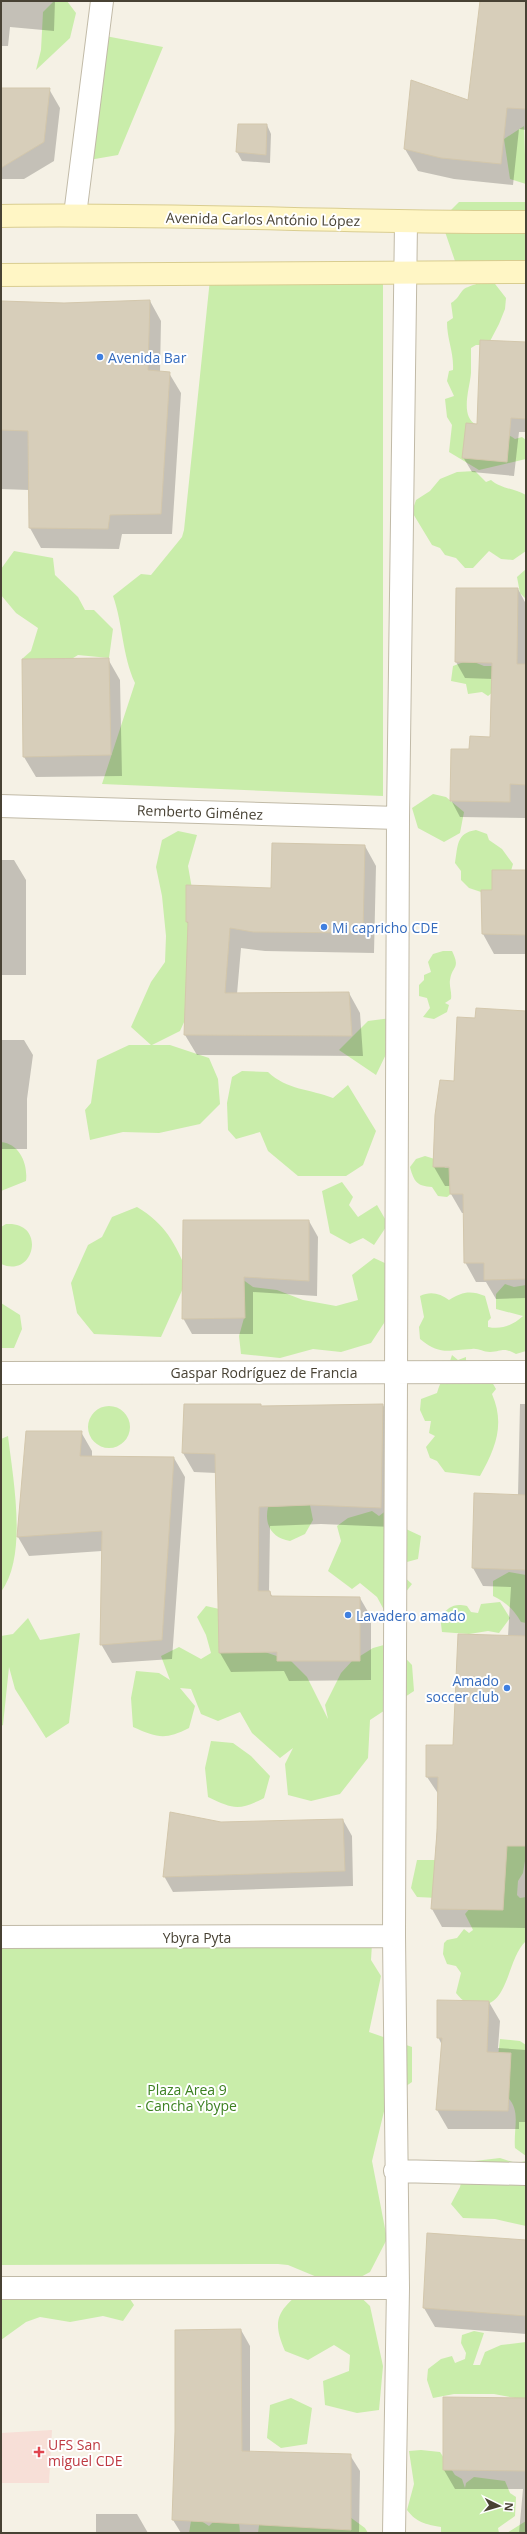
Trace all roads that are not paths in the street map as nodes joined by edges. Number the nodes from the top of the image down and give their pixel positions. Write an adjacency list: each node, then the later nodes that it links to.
1 (102, 1): 2 (street)
2 (75, 215): 3 (main road, Avenida Carlos António López); 5 (main road, Avenida Carlos António López)
3 (1, 216)
4 (526, 222): 5 (main road, Avenida Carlos António López)
5 (406, 223): 7 (street)
6 (526, 272): 7 (main road)
7 (404, 273): 8 (main road); 10 (street)
8 (1, 275)
9 (1, 806): 10 (street, Remberto Giménez)
10 (398, 818): 11 (street)
11 (396, 1372): 12 (street, Gaspar Rodríguez de Francia); 13 (street, Gaspar Rodríguez de Francia); 14 (street)
12 (526, 1372)
13 (1, 1373)
14 (394, 1936): 15 (street, Ybyra Pyta); 16 (street)
15 (1, 1937)
16 (395, 2171): 17 (street); 19 (street)
17 (526, 2174)
18 (1, 2288): 19 (street)
19 (398, 2288): 20 (street)
20 (394, 2533)

